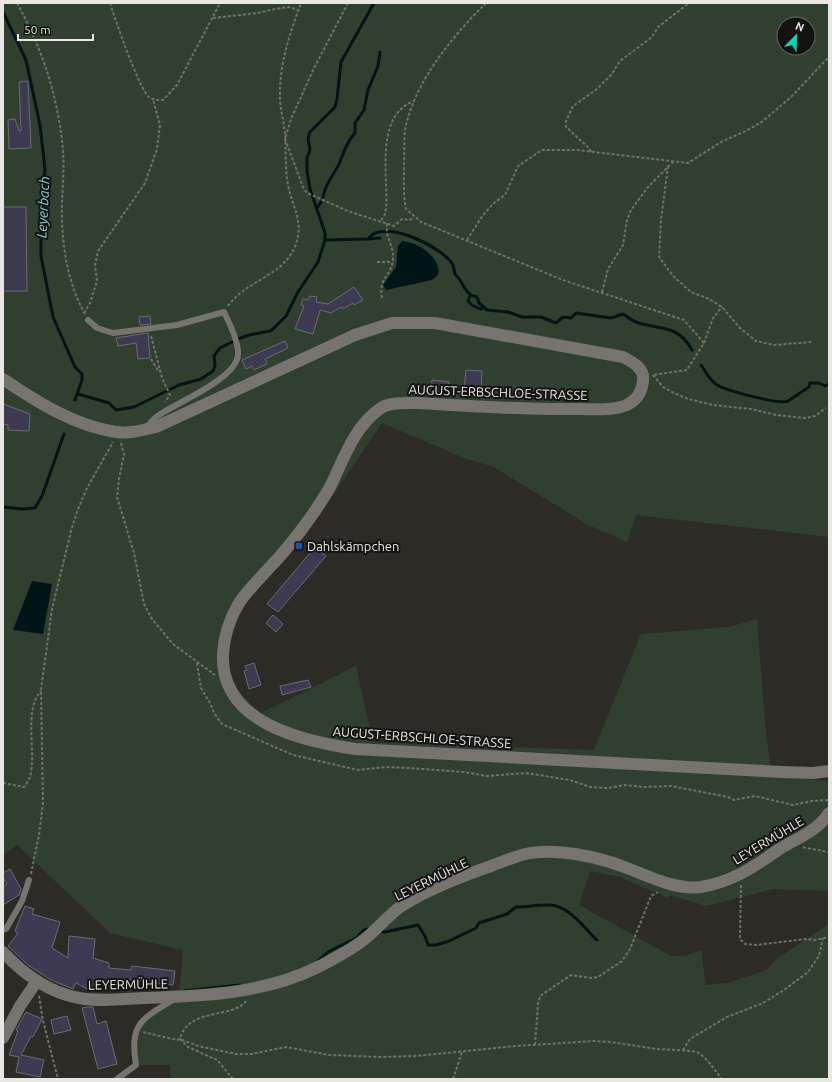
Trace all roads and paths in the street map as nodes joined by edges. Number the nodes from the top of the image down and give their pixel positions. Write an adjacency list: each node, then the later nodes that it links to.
1 (17, 3): 27 (path)
2 (110, 3): 11 (path)
3 (220, 3): 9 (path)
4 (301, 3): 8 (path)
5 (348, 3): 13 (path)
6 (486, 3): 12 (path)
7 (689, 3): 14 (path)
8 (298, 10): 9 (path); 13 (path)
9 (212, 18): 11 (path)
10 (829, 57): 15 (path)
11 (153, 99): 27 (path)
12 (414, 101): 17 (path); 18 (path)
13 (285, 139): 18 (path); 26 (path)
14 (591, 152): 15 (path); 20 (path)
15 (673, 162): 16 (path)
16 (668, 166): 23 (path); 25 (path)
17 (414, 218): 19 (path); 20 (path)
18 (378, 221): 19 (path)
19 (387, 223): 22 (path)
20 (467, 240): 23 (path)
21 (377, 262): 22 (path)
22 (392, 262): 24 (path)
23 (602, 292): 31 (path)
24 (382, 298)
25 (722, 307): 30 (path); 31 (path)
26 (224, 312): 29 (lane); 38 (lane)
27 (84, 313): 28 (path)
28 (88, 320): 29 (lane)
29 (150, 328): 33 (path)
30 (812, 342)
31 (704, 343): 34 (path)
32 (151, 360): 33 (path)
33 (160, 373): 36 (path)
34 (648, 375): 37 (path); 38 (main road); 41 (main road, AUGUST-ERBSCHLOE-STRASSE)
35 (3, 379): 39 (main road)
36 (170, 395)
37 (826, 408)
38 (144, 430): 39 (main road)
39 (117, 432): 41 (path)
40 (111, 445): 42 (path)
41 (224, 672): 43 (main road, AUGUST-ERBSCHLOE-STRASSE)
42 (41, 690): 44 (path); 49 (path)
43 (829, 771)
44 (3, 784)
45 (829, 813): 46 (main road, LEYERMÜHLE)
46 (791, 842): 47 (path); 50 (main road, LEYERMÜHLE)
47 (829, 853)
48 (741, 878): 53 (path)
49 (29, 880): 51 (lane)
50 (668, 884): 56 (main road, LEYERMÜHLE); 61 (path)
51 (3, 930)
52 (829, 937): 53 (path)
53 (823, 938): 62 (path)
54 (3, 952): 55 (main road, LEYERMÜHLE)
55 (37, 981): 57 (main road, LEYERMÜHLE); 59 (main road); 64 (path)
56 (247, 990): 57 (main road, LEYERMÜHLE); 60 (path)
57 (178, 997): 65 (lane)
58 (138, 1031): 60 (path)
59 (3, 1038)
60 (180, 1039): 63 (path); 66 (path)
61 (535, 1045): 62 (path); 63 (path)
62 (683, 1050): 68 (path)
63 (462, 1052): 67 (path)
64 (58, 1079)
65 (117, 1079)
66 (233, 1079)
67 (453, 1079)
68 (722, 1079)

